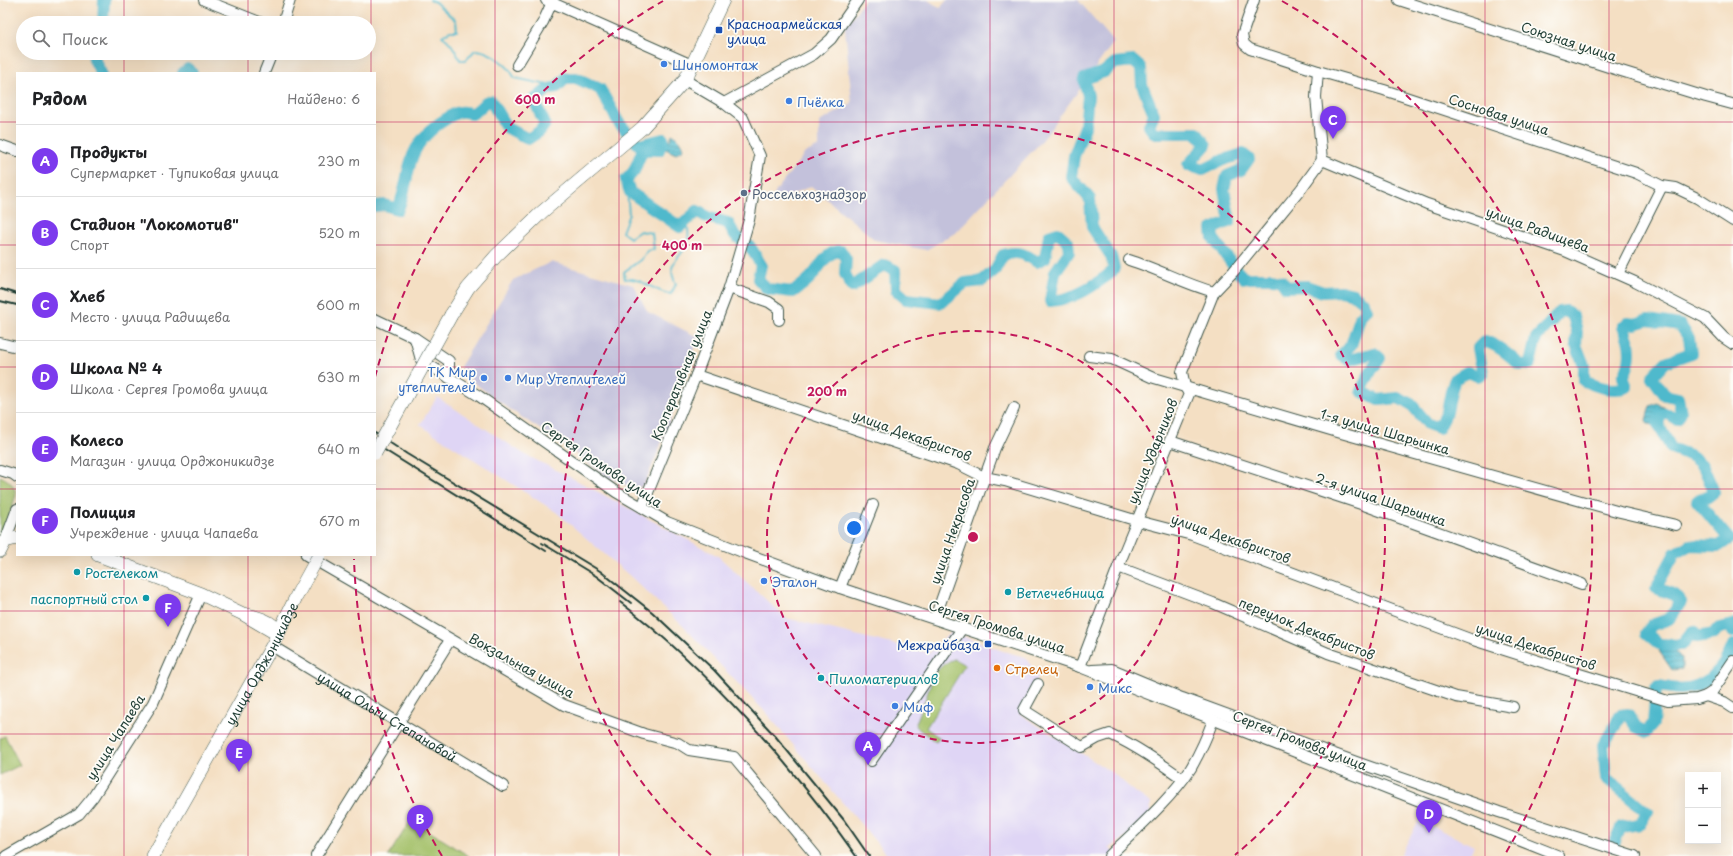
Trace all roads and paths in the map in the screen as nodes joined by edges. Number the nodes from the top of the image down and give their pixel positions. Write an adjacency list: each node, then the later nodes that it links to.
1 (204, 0): 8 (street)
2 (290, 0): 9 (street)
3 (723, 0): 12 (main road)
4 (858, 0): 16 (street)
5 (1254, 0): 13 (street, Сосновая улица)
6 (1399, 0): 17 (street, Союзная улица)
7 (550, 1): 11 (street); 12 (street)
8 (244, 16)
9 (286, 16)
10 (269, 60): 14 (street)
11 (517, 65)
12 (692, 65): 15 (main road)
13 (1318, 71): 20 (street); 21 (street, Сосновая улица)
14 (264, 72)
15 (685, 80): 16 (street); 39 (main road, bridge)
16 (724, 103): 25 (street, Кооперативная улица)
17 (1732, 104)
18 (0, 145): 19 (street)
19 (16, 150)
20 (1322, 160): 24 (street, улица Радищева); 26 (street, улица Ударников)
21 (1662, 186): 22 (street, Сосновая улица); 24 (street)
22 (1733, 221)
23 (1129, 260): 26 (street)
24 (1618, 274): 31 (street, улица Радищева)
25 (729, 288): 28 (street); 34 (street, Кооперативная улица)
26 (1214, 292): 36 (street, улица Ударников)
27 (376, 319): 29 (street)
28 (779, 320)
29 (415, 338): 35 (street, Сергея Громова улица); 35 (street)
30 (0, 343): 32 (street)
31 (1733, 344)
32 (16, 347)
33 (1089, 356): 36 (street, 1-я улица Шарьинка)
34 (696, 375): 42 (street, улица Декабристов); 44 (street, Кооперативная улица)
35 (449, 378): 44 (street, Сергея Громова улица)
36 (1185, 387): 38 (street, улица Ударников); 47 (street, 1-я улица Шарьинка)
37 (1014, 408): 42 (street, улица Некрасова)
38 (1170, 441): 46 (street, улица Ударников); 53 (street, 2-я улица Шарьинка)
39 (376, 451)
40 (0, 470): 41 (street)
41 (16, 476)
42 (984, 477): 46 (street, улица Декабристов); 57 (street, улица Некрасова)
43 (873, 505): 54 (street)
44 (642, 507): 54 (street, Сергея Громова улица)
45 (16, 512): 48 (street)
46 (1138, 521): 52 (street, улица Ударников); 66 (street, улица Декабристов)
47 (1676, 525)
48 (7, 544)
49 (101, 556): 55 (main road)
50 (308, 556): 61 (street, Вокзальная улица)
51 (318, 556): 56 (main road, улица Орджоникидзе, bridge)
52 (1118, 567): 64 (street, улица Ударников); 67 (street, переулок Декабристов)
53 (1582, 584)
54 (840, 588): 57 (street, Сергея Громова улица)
55 (201, 594): 58 (main road); 74 (street, улица Чапаева)
56 (290, 609): 58 (main road); 60 (main road, улица Орджоникидзе)
57 (935, 618): 59 (street, Сергея Громова улица)
58 (258, 620): 60 (main road); 62 (main road)
59 (963, 627): 64 (street, Сергея Громова улица); 71 (street)
60 (279, 632): 62 (main road, улица Орджоникидзе)
61 (450, 640): 70 (street); 77 (street, Вокзальная улица)
62 (272, 646): 70 (street, улица Ольги Степановой); 75 (main road, улица Орджоникидзе)
63 (1733, 661): 66 (street)
64 (1084, 669): 69 (street, Сергея Громова улица); 80 (street)
65 (1038, 684): 72 (street)
66 (1706, 696): 68 (street)
67 (1513, 707)
68 (1733, 708)
69 (1213, 720): 72 (street); 79 (street, Сергея Громова улица)
70 (399, 722): 73 (street, улица Ольги Степановой); 76 (street)
71 (871, 761)
72 (1183, 779): 78 (street)
73 (503, 786)
74 (6, 856)
75 (153, 856)
76 (316, 856)
77 (816, 856)
78 (1109, 856)
79 (1559, 856)
80 (1636, 856)

